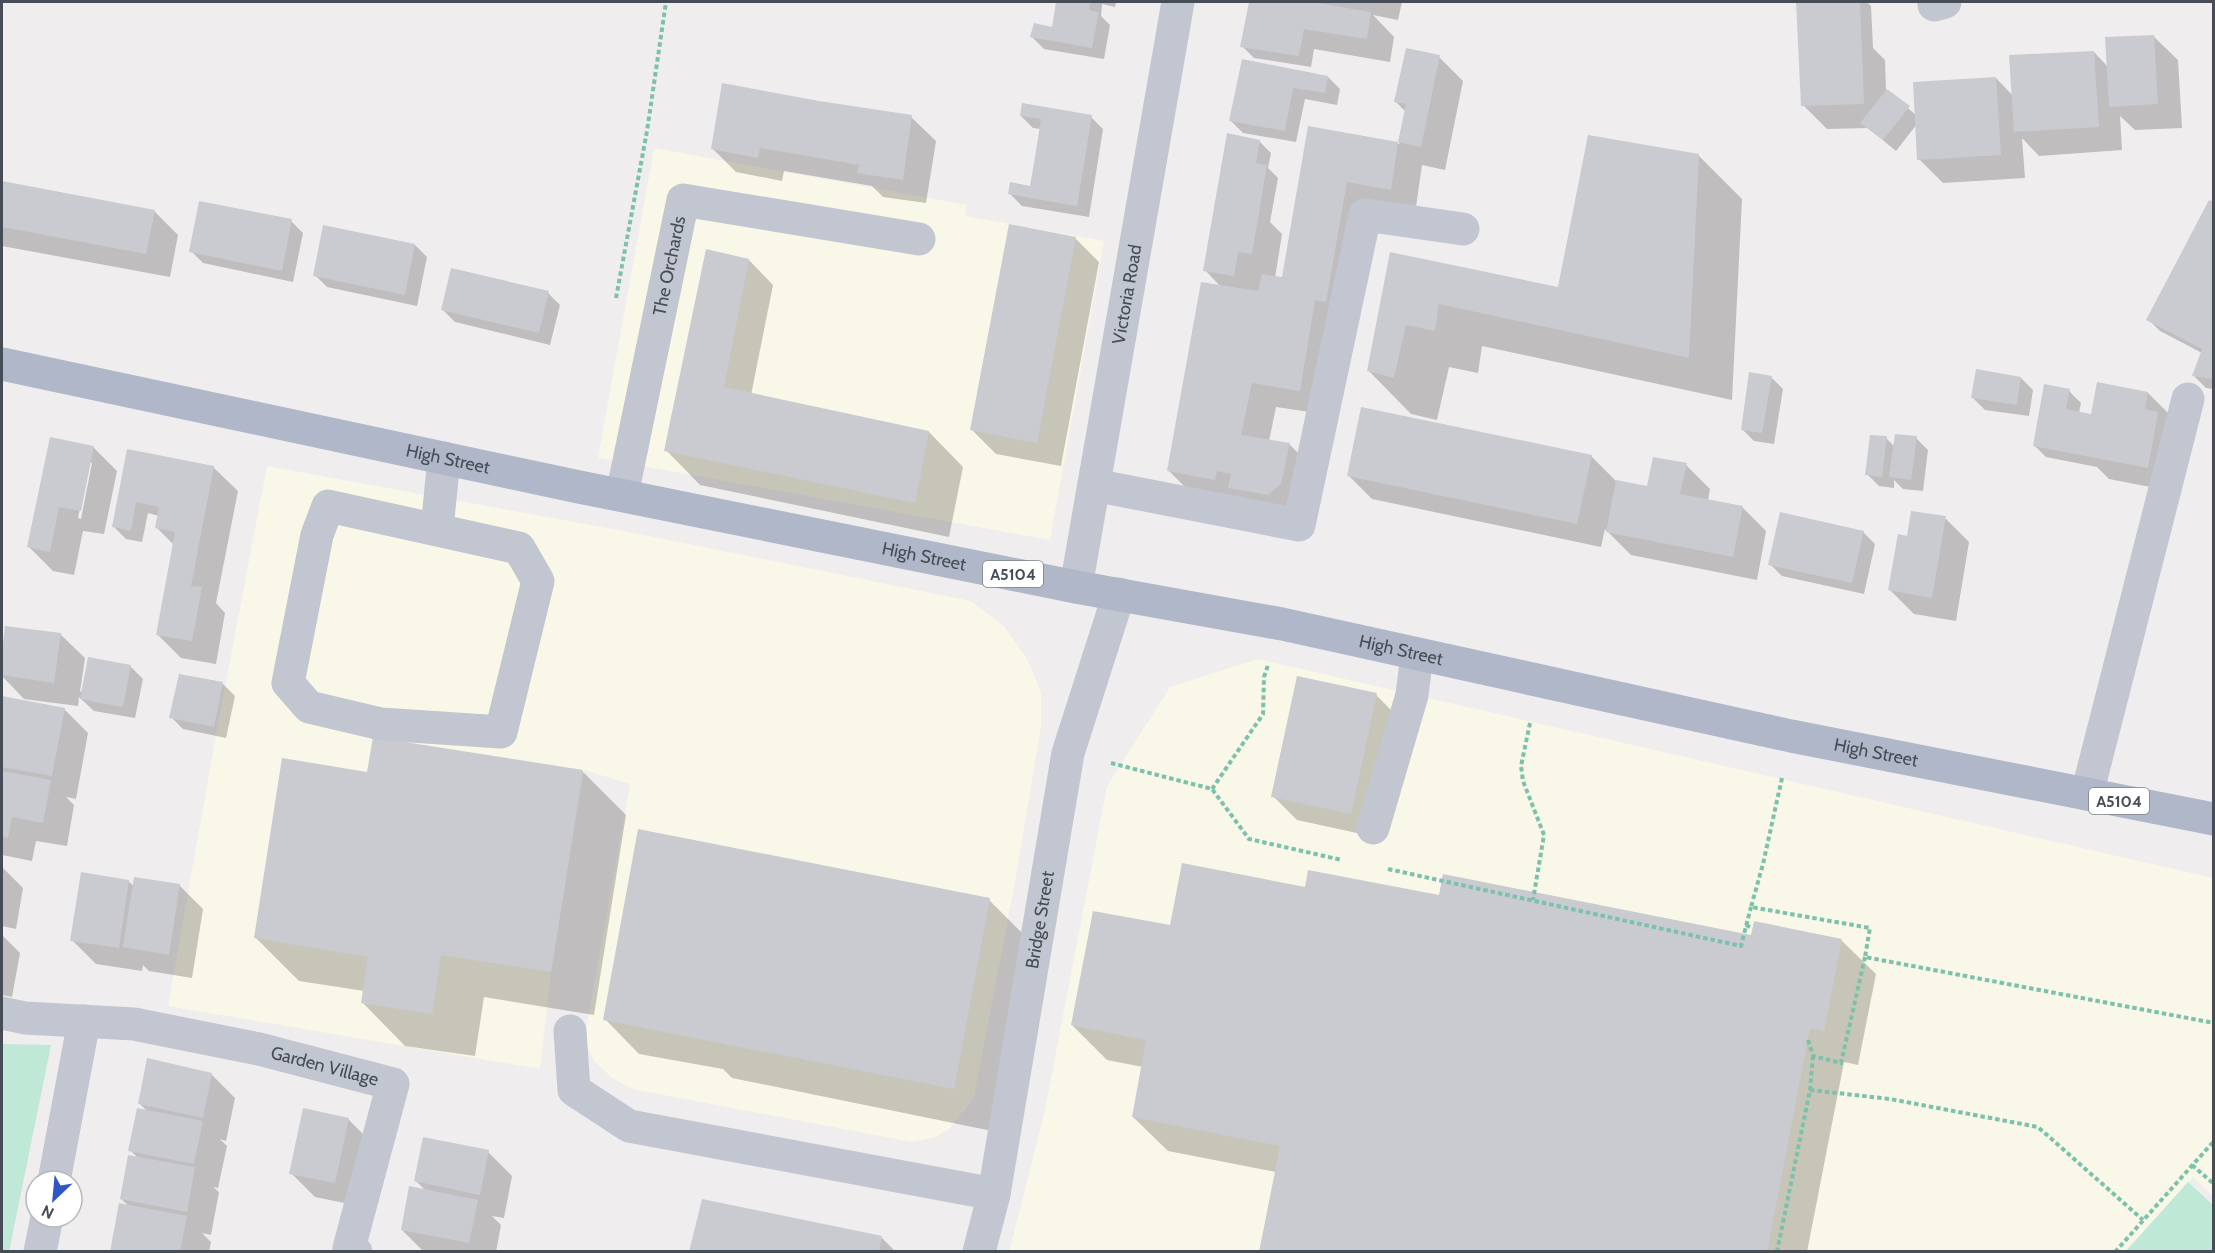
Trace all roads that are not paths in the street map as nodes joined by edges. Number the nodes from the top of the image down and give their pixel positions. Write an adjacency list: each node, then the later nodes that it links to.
1 (1178, 2): 7 (street, Victoria Road)
2 (1463, 229): 7 (street)
3 (919, 239): 8 (street, The Orchards)
4 (2, 364): 6 (main road, High Street / A5104)
5 (2188, 399): 13 (street)
6 (444, 458): 8 (main road, High Street / A5104); 9 (street)
7 (1094, 485): 10 (street, Victoria Road)
8 (622, 495): 10 (main road, High Street / A5104)
9 (436, 529): 9 (street)
10 (1076, 587): 11 (main road, High Street / A5104)
11 (1119, 594): 12 (main road, High Street / A5104); 20 (street, Bridge Street)
12 (1417, 655): 13 (main road, High Street / A5104); 15 (street)
13 (2087, 794): 14 (main road, A5104)
14 (2214, 819)
15 (1373, 828)
16 (2, 1013): 17 (street, Garden Village)
17 (84, 1021): 19 (street); 23 (street, Garden Village)
18 (570, 1031): 20 (street)
19 (56, 1169)
20 (994, 1194): 24 (street, Bridge Street)
21 (45, 1229): 22 (street)
22 (40, 1251)
23 (356, 1251)
24 (979, 1251)

